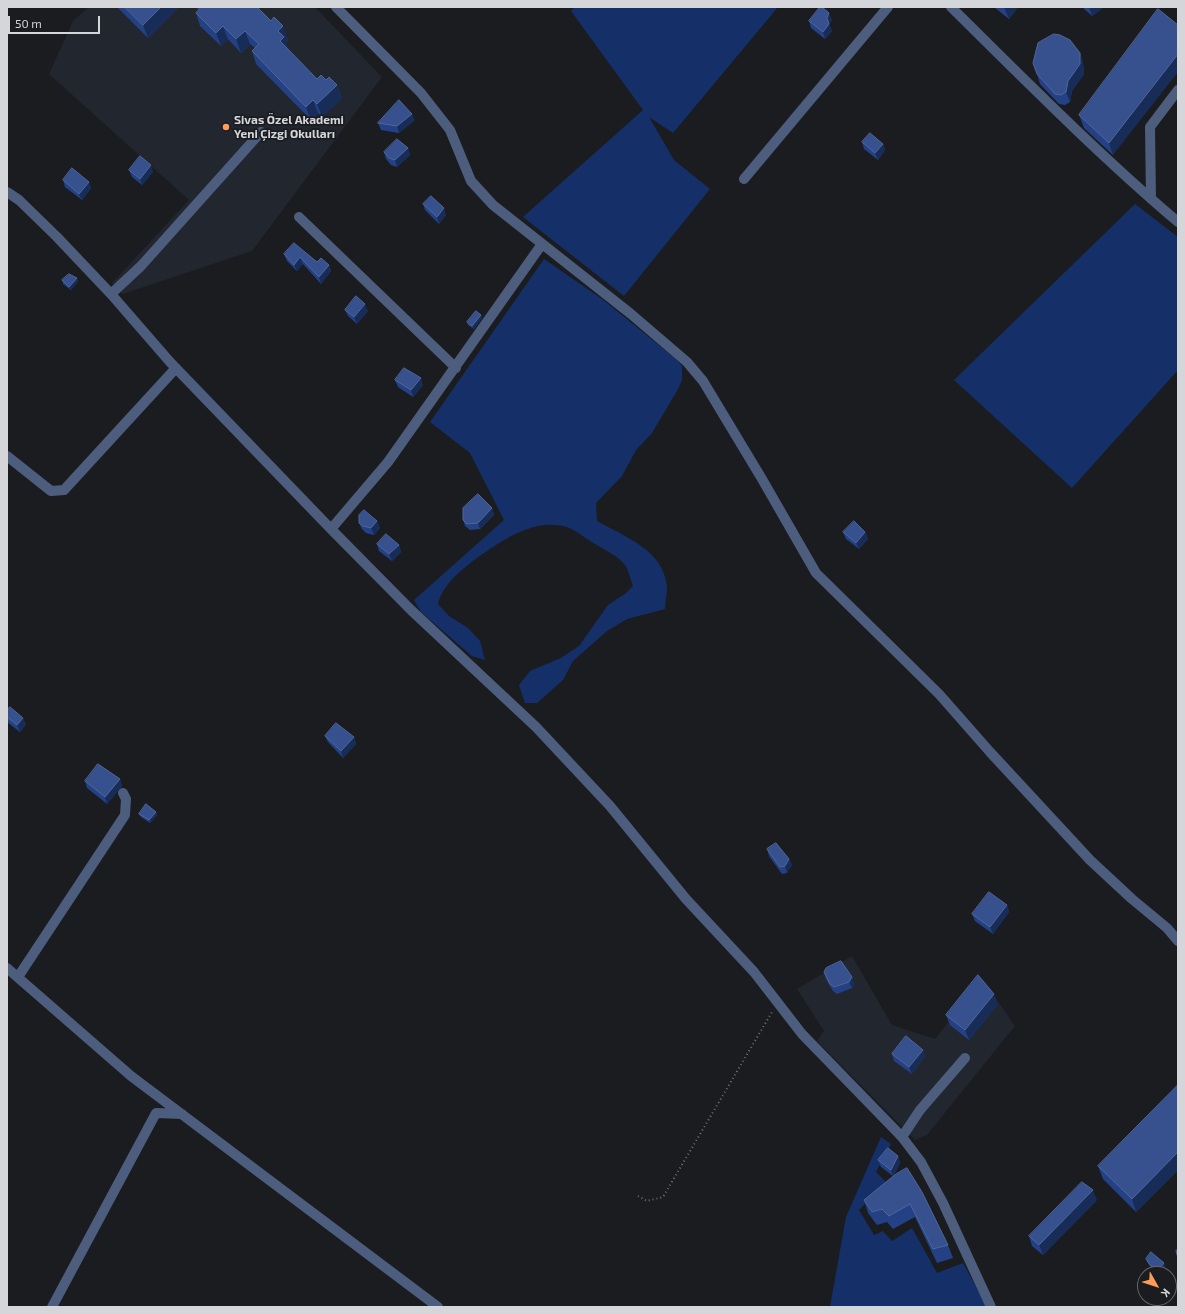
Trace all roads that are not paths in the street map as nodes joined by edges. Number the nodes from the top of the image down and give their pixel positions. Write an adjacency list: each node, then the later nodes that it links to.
1 (336, 7): 11 (street)
2 (888, 7): 6 (street)
3 (951, 7): 8 (street)
4 (1178, 90): 8 (street)
5 (261, 132): 12 (street)
6 (744, 179)
7 (7, 192): 12 (street)
8 (1151, 199): 10 (street)
9 (299, 217): 14 (street)
10 (1178, 222)
11 (542, 244): 14 (street); 18 (street)
12 (111, 294): 13 (street)
13 (176, 368): 15 (street); 16 (street)
14 (456, 368): 16 (street)
15 (7, 456)
16 (331, 529): 23 (street)
17 (122, 793): 20 (street)
18 (1178, 941)
19 (7, 968): 20 (street)
20 (18, 977): 22 (street)
21 (966, 1058): 23 (street)
22 (182, 1114): 24 (street); 25 (street)
23 (902, 1137): 26 (street)
24 (52, 1307)
25 (438, 1307)
26 (992, 1307)

